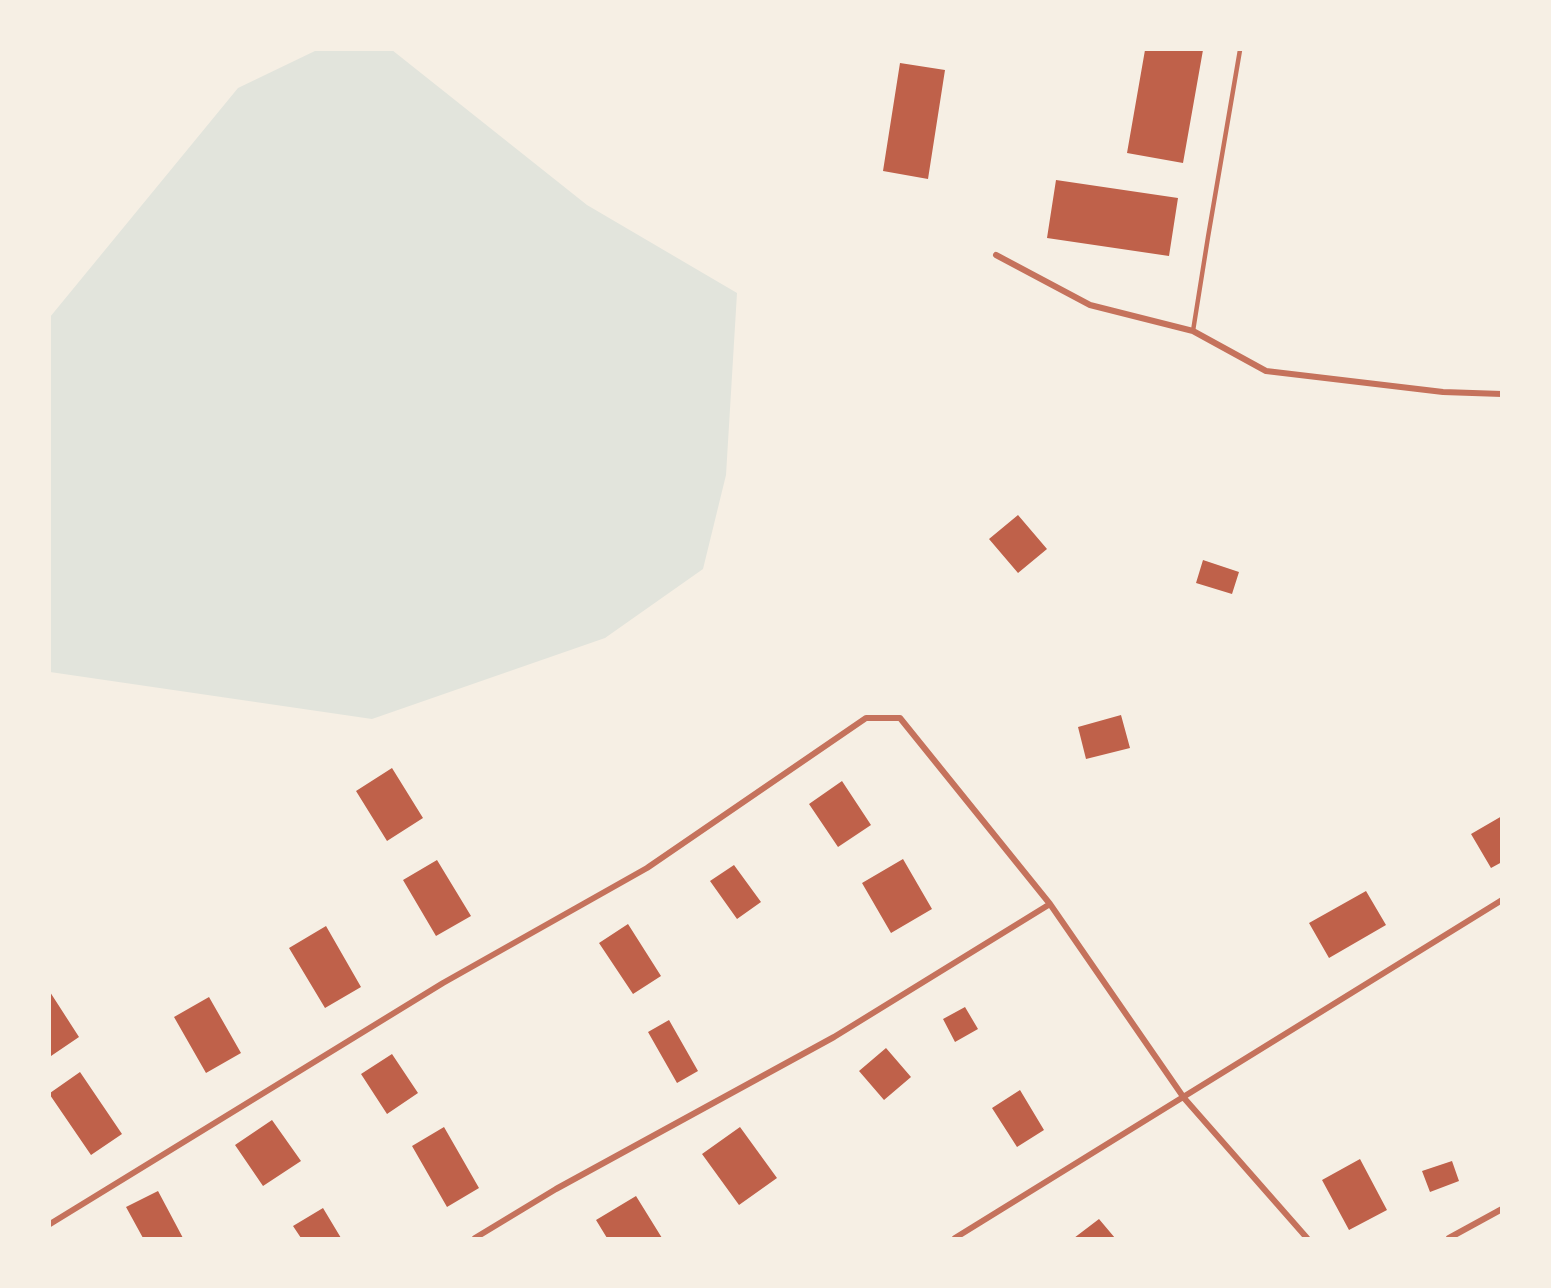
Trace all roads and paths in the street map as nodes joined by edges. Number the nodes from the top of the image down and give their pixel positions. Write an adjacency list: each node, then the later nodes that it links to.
1 (1240, 50): 3 (lane)
2 (996, 255): 3 (street)
3 (1193, 331): 4 (street)
4 (1502, 394)
5 (1502, 900): 7 (street)
6 (1050, 904): 7 (street); 9 (street); 10 (street)
7 (1184, 1098): 11 (street); 12 (street)
8 (1502, 1209): 13 (street)
9 (50, 1224)
10 (475, 1239)
11 (955, 1239)
12 (1307, 1239)
13 (1449, 1239)

